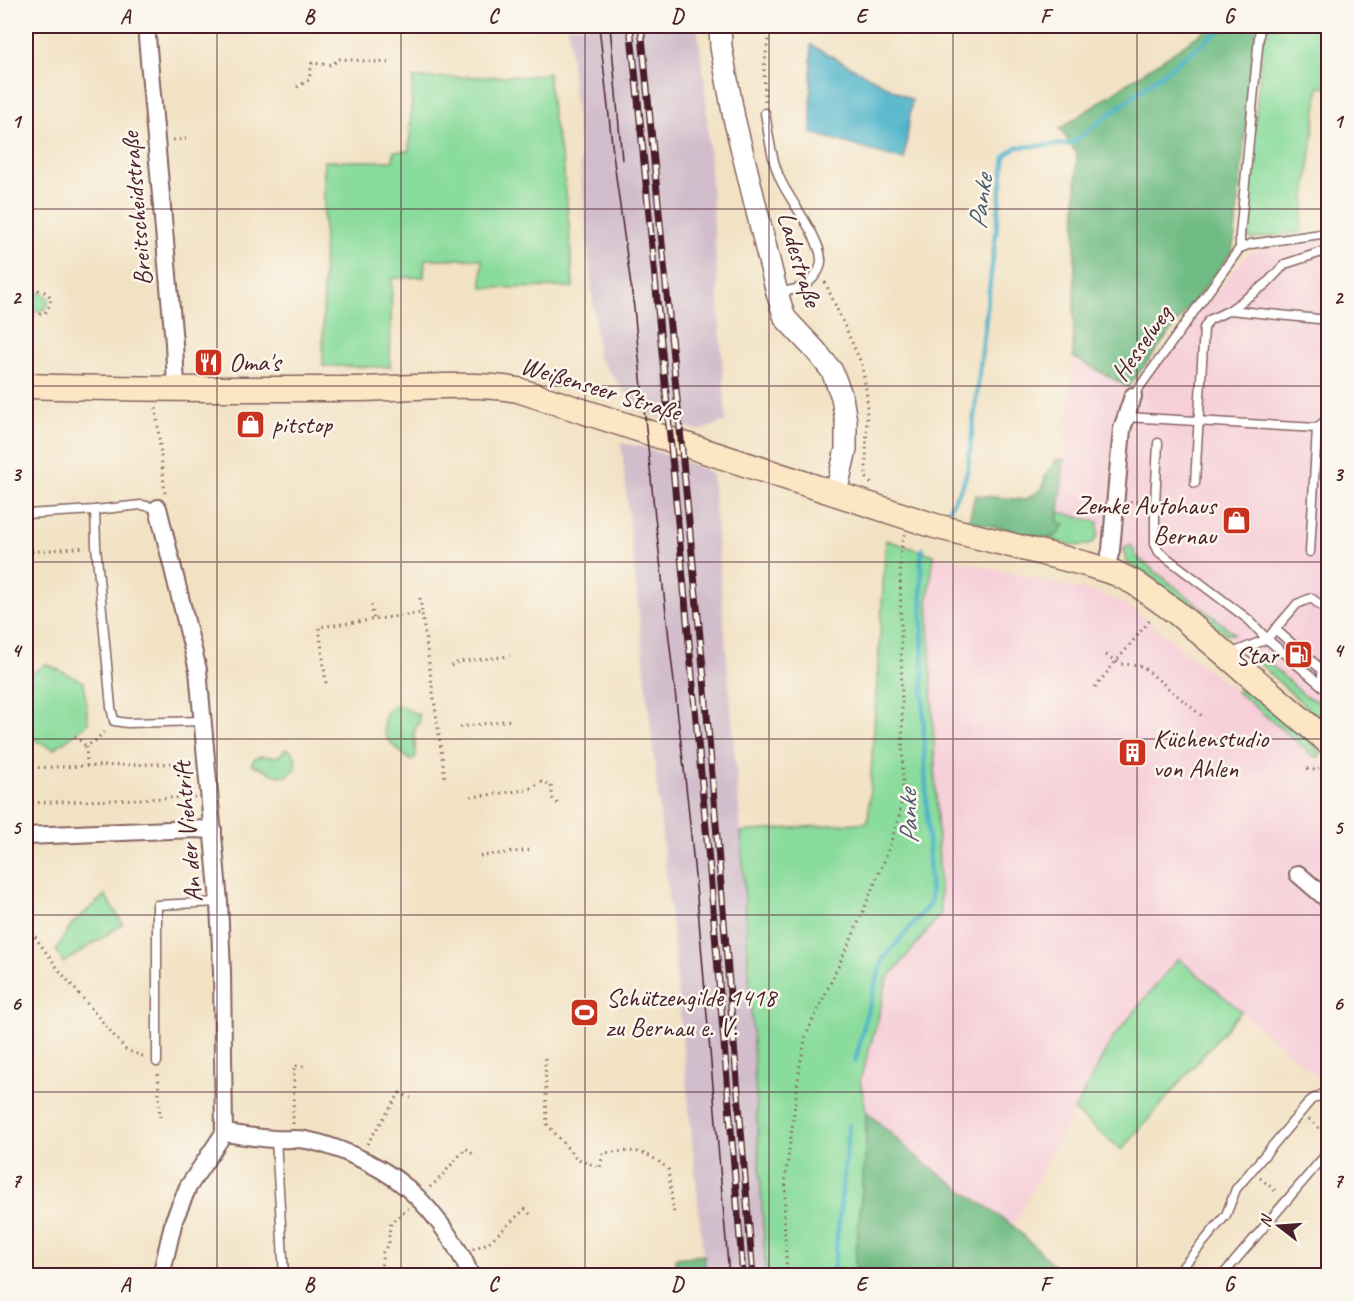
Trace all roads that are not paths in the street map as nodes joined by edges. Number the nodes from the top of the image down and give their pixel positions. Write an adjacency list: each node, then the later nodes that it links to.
1 (146, 26): 12 (street, Breitscheidstraße)
2 (720, 26): 8 (street, Ladestraße)
3 (1260, 26): 6 (lane)
4 (765, 113): 8 (lane)
5 (1329, 233): 6 (lane)
6 (1240, 248): 13 (lane, Hesselweg)
7 (1328, 250): 9 (lane)
8 (777, 293): 20 (street, Ladestraße)
9 (1230, 310): 10 (lane); 16 (lane)
10 (1329, 320)
11 (26, 386): 12 (main road, Weißenseer Straße)
12 (176, 388): 20 (main road, Weißenseer Straße)
13 (1133, 396): 14 (street, Hesselweg)
14 (1126, 417): 16 (lane); 25 (street, Hesselweg)
15 (1329, 418): 17 (lane)
16 (1199, 421): 17 (lane); 19 (lane)
17 (1317, 428): 24 (lane)
18 (1158, 443): 28 (lane)
19 (1195, 483)
20 (836, 493): 25 (main road, Weißenseer Straße)
21 (162, 504): 22 (lane); 31 (street, An der Viehtrift)
22 (94, 510): 23 (lane); 31 (lane)
23 (26, 514)
24 (1310, 552)
25 (1106, 569): 29 (main road, Weißenseer Straße)
26 (1329, 611): 27 (lane)
27 (1275, 629): 28 (lane); 30 (lane)
28 (1267, 639): 29 (lane); 30 (lane)
29 (1227, 655): 32 (main road, Weißenseer Straße)
30 (1326, 689)
31 (203, 721): 33 (street, An der Viehtrift)
32 (1329, 742)
33 (213, 830): 34 (street); 37 (street, An der Viehtrift)
34 (26, 836)
35 (1298, 874): 36 (street)
36 (1329, 900)
37 (219, 902): 38 (lane); 40 (street, An der Viehtrift)
38 (157, 1062)
39 (1329, 1091): 46 (lane)
40 (224, 1133): 41 (street); 44 (street)
41 (284, 1138): 43 (street); 45 (lane)
42 (1329, 1152): 47 (lane)
43 (468, 1269)
44 (162, 1275)
45 (284, 1275)
46 (1175, 1275)
47 (1222, 1275)

